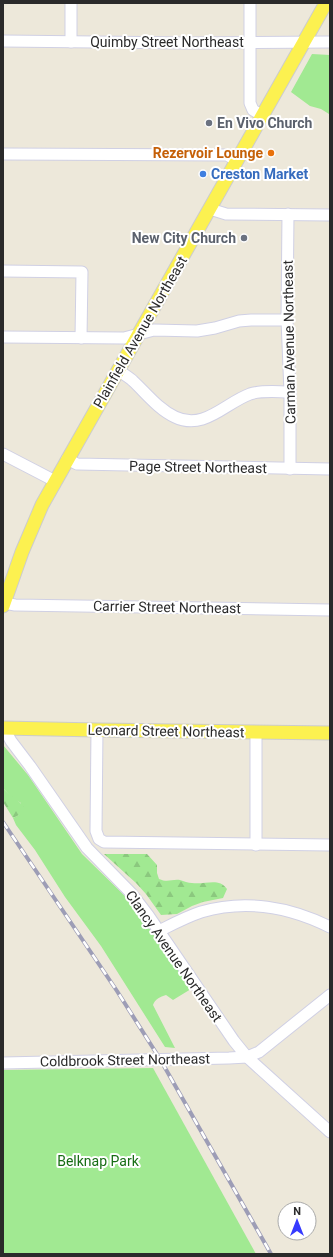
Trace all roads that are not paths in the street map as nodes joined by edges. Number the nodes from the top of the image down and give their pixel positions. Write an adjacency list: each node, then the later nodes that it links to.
1 (71, 3): 5 (street)
2 (250, 3): 6 (street)
3 (326, 3): 7 (main road, Plainfield Avenue Northeast)
4 (3, 41): 5 (street, Quimby Street Northeast)
5 (71, 42): 6 (street, Quimby Street Northeast)
6 (250, 42): 7 (street, Quimby Street Northeast); 9 (street)
7 (304, 42): 8 (street, Quimby Street Northeast); 9 (main road, Plainfield Avenue Northeast)
8 (330, 42)
9 (263, 116): 11 (main road, Plainfield Avenue Northeast)
10 (3, 154): 11 (street)
11 (237, 161): 12 (main road, Plainfield Avenue Northeast)
12 (210, 209): 13 (street); 17 (main road, Plainfield Avenue Northeast)
13 (288, 214): 14 (street); 16 (street, Carman Avenue Northeast)
14 (330, 215)
15 (3, 272): 19 (street)
16 (288, 320): 17 (street); 21 (street, Carman Avenue Northeast)
17 (139, 333): 19 (street); 20 (main road, Plainfield Avenue Northeast)
18 (3, 337): 19 (street)
19 (81, 338)
20 (118, 370): 21 (street); 23 (main road, Plainfield Avenue Northeast)
21 (290, 392): 24 (street, Carman Avenue Northeast)
22 (3, 454): 26 (street)
23 (67, 459): 24 (street, Page Street Northeast); 26 (main road, Plainfield Avenue Northeast)
24 (290, 469): 25 (street, Page Street Northeast)
25 (330, 469)
26 (55, 481): 27 (main road, Plainfield Avenue Northeast)
27 (4, 605): 28 (street, Carrier Street Northeast)
28 (330, 610)
29 (3, 728): 30 (main road, Leonard Street Northeast); 36 (street, Clancy Avenue Northeast)
30 (97, 730): 31 (main road, Leonard Street Northeast); 33 (street)
31 (256, 732): 32 (main road, Leonard Street Northeast); 33 (street)
32 (330, 733)
33 (256, 845): 34 (street)
34 (330, 846)
35 (330, 927): 36 (street)
36 (159, 931): 38 (street, Clancy Avenue Northeast)
37 (330, 995): 38 (street)
38 (247, 1057): 39 (street, Coldbrook Street Northeast); 40 (street, Clancy Avenue Northeast)
39 (3, 1063)
40 (330, 1132)

